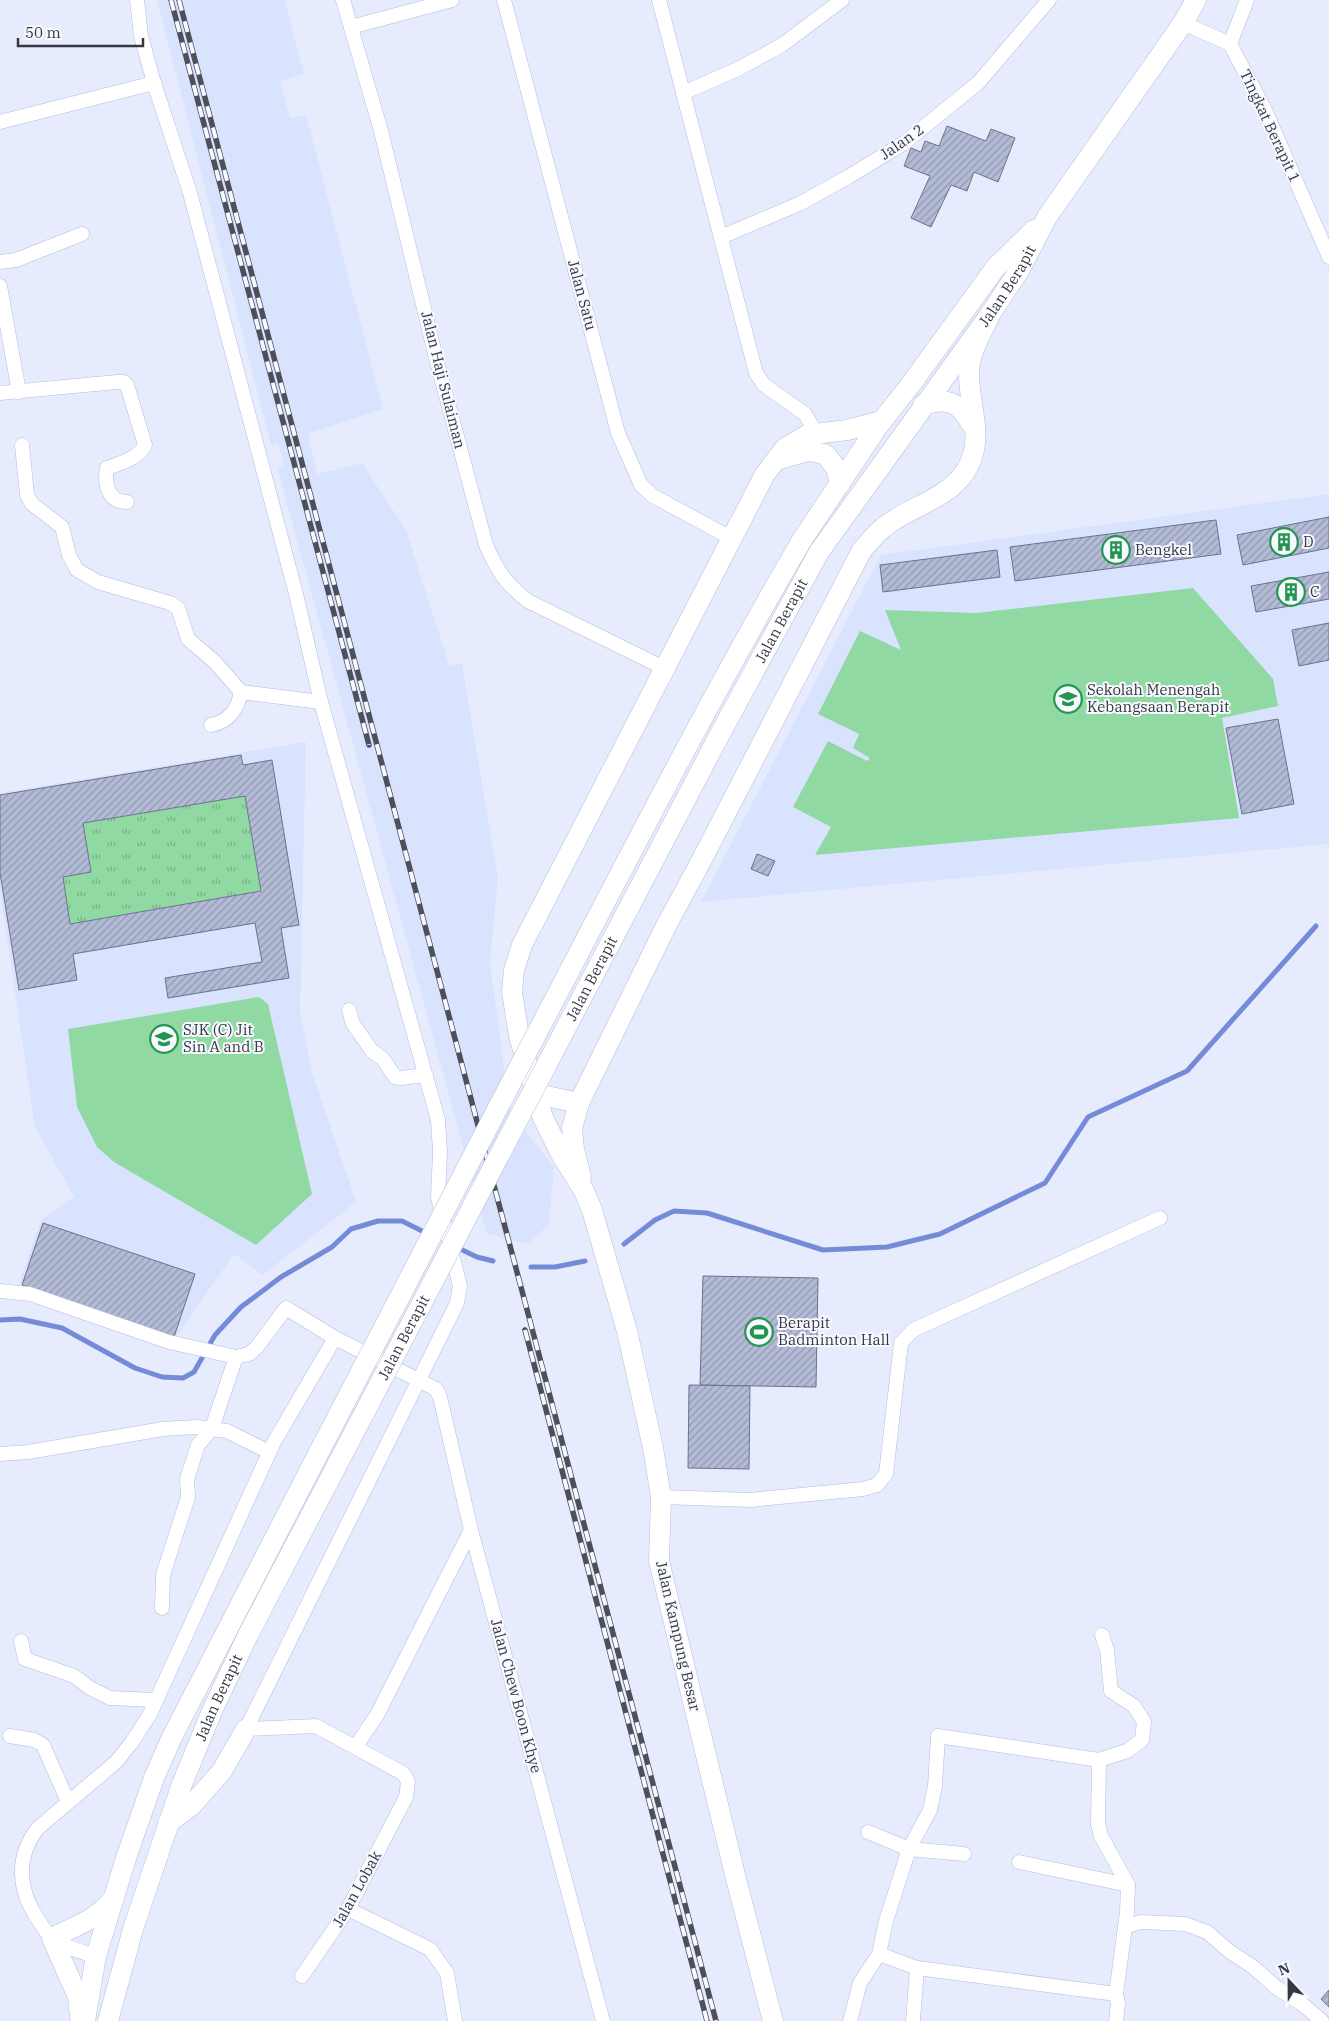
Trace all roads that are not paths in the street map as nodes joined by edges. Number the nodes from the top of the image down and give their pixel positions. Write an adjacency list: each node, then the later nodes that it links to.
1 (137, 0): 13 (street)
2 (343, 0): 11 (street, Jalan Haji Sulaiman)
3 (452, 0): 11 (street)
4 (504, 0): 33 (street, Jalan Satu)
5 (659, 0): 14 (street)
6 (842, 0): 14 (street)
7 (1049, 0): 18 (street, Jalan 2)
8 (1196, 0): 10 (main road, Jalan Berapit)
9 (1247, 0): 12 (street)
10 (1182, 22): 12 (street); 16 (main road, Jalan Berapit)
11 (352, 27): 34 (street, Jalan Haji Sulaiman)
12 (1230, 44): 19 (street, Tingkat Berapit 1)
13 (154, 83): 15 (street); 36 (street)
14 (683, 93): 18 (street)
15 (0, 122)
16 (1047, 217): 22 (main road, Jalan Berapit); 26 (main road)
17 (82, 234): 20 (street)
18 (721, 237): 28 (street)
19 (1329, 257)
20 (0, 262)
21 (0, 286): 23 (street)
22 (991, 314): 25 (main road, Jalan Berapit); 27 (main road)
23 (19, 392): 24 (street); 32 (street)
24 (0, 393)
25 (923, 405): 27 (main road); 62 (main road, Jalan Berapit, bridge)
26 (882, 421): 28 (main road); 31 (main road)
27 (976, 432): 41 (main road)
28 (816, 433): 30 (main road)
29 (22, 445): 35 (street)
30 (774, 462): 31 (main road); 33 (main road)
31 (840, 484): 68 (main road, bridge)
32 (127, 502)
33 (732, 538): 34 (main road)
34 (664, 668): 40 (main road)
35 (241, 692): 36 (street); 37 (street)
36 (321, 702): 39 (street)
37 (211, 725)
38 (349, 1010): 39 (street)
39 (426, 1075): 47 (street)
40 (537, 1094): 41 (main road); 42 (main road)
41 (579, 1103): 42 (main road)
42 (584, 1191): 51 (main road, Jalan Kampung Besar)
43 (1160, 1218): 51 (street)
44 (0, 1291): 46 (street)
45 (335, 1338): 46 (street, Jalan Chew Boon Khye); 47 (street, Jalan Chew Boon Khye); 49 (street)
46 (236, 1357): 48 (street)
47 (418, 1380): 52 (street, Jalan Chew Boon Khye); 57 (street)
48 (212, 1428): 49 (street); 50 (street); 53 (street)
49 (269, 1452): 56 (street)
50 (0, 1454)
51 (660, 1497): 83 (main road, Jalan Kampung Besar)
52 (471, 1530): 59 (street); 82 (street, Jalan Chew Boon Khye)
53 (162, 1608)
54 (1102, 1635): 60 (street)
55 (21, 1641): 56 (street)
56 (155, 1700): 61 (street)
57 (246, 1729): 59 (street); 62 (main road)
58 (10, 1736): 61 (street)
59 (356, 1746): 69 (street, Jalan Lobak)
60 (1099, 1760): 64 (street); 67 (street)
61 (68, 1802): 72 (street)
62 (168, 1823): 71 (main road, Jalan Berapit)
63 (868, 1832): 64 (street)
64 (909, 1849): 65 (street); 73 (street)
65 (964, 1854)
66 (1018, 1862): 67 (street)
67 (1128, 1885): 70 (street)
68 (113, 1898): 72 (main road); 74 (main road)
69 (348, 1909): 76 (street, Jalan Lobak); 81 (street)
70 (1126, 1926): 77 (street); 87 (street)
71 (132, 1929): 74 (main road); 80 (main road, Jalan Berapit)
72 (52, 1938): 74 (street); 78 (main road)
73 (879, 1954): 75 (street); 84 (street)
74 (96, 1956): 79 (main road)
75 (916, 1968): 77 (street); 85 (street)
76 (302, 1976)
77 (1116, 1994): 86 (street)
78 (80, 2021)
79 (85, 2021)
80 (108, 2021)
81 (455, 2021)
82 (603, 2021)
83 (773, 2021)
84 (850, 2021)
85 (913, 2021)
86 (1116, 2021)
87 (1322, 2021)

